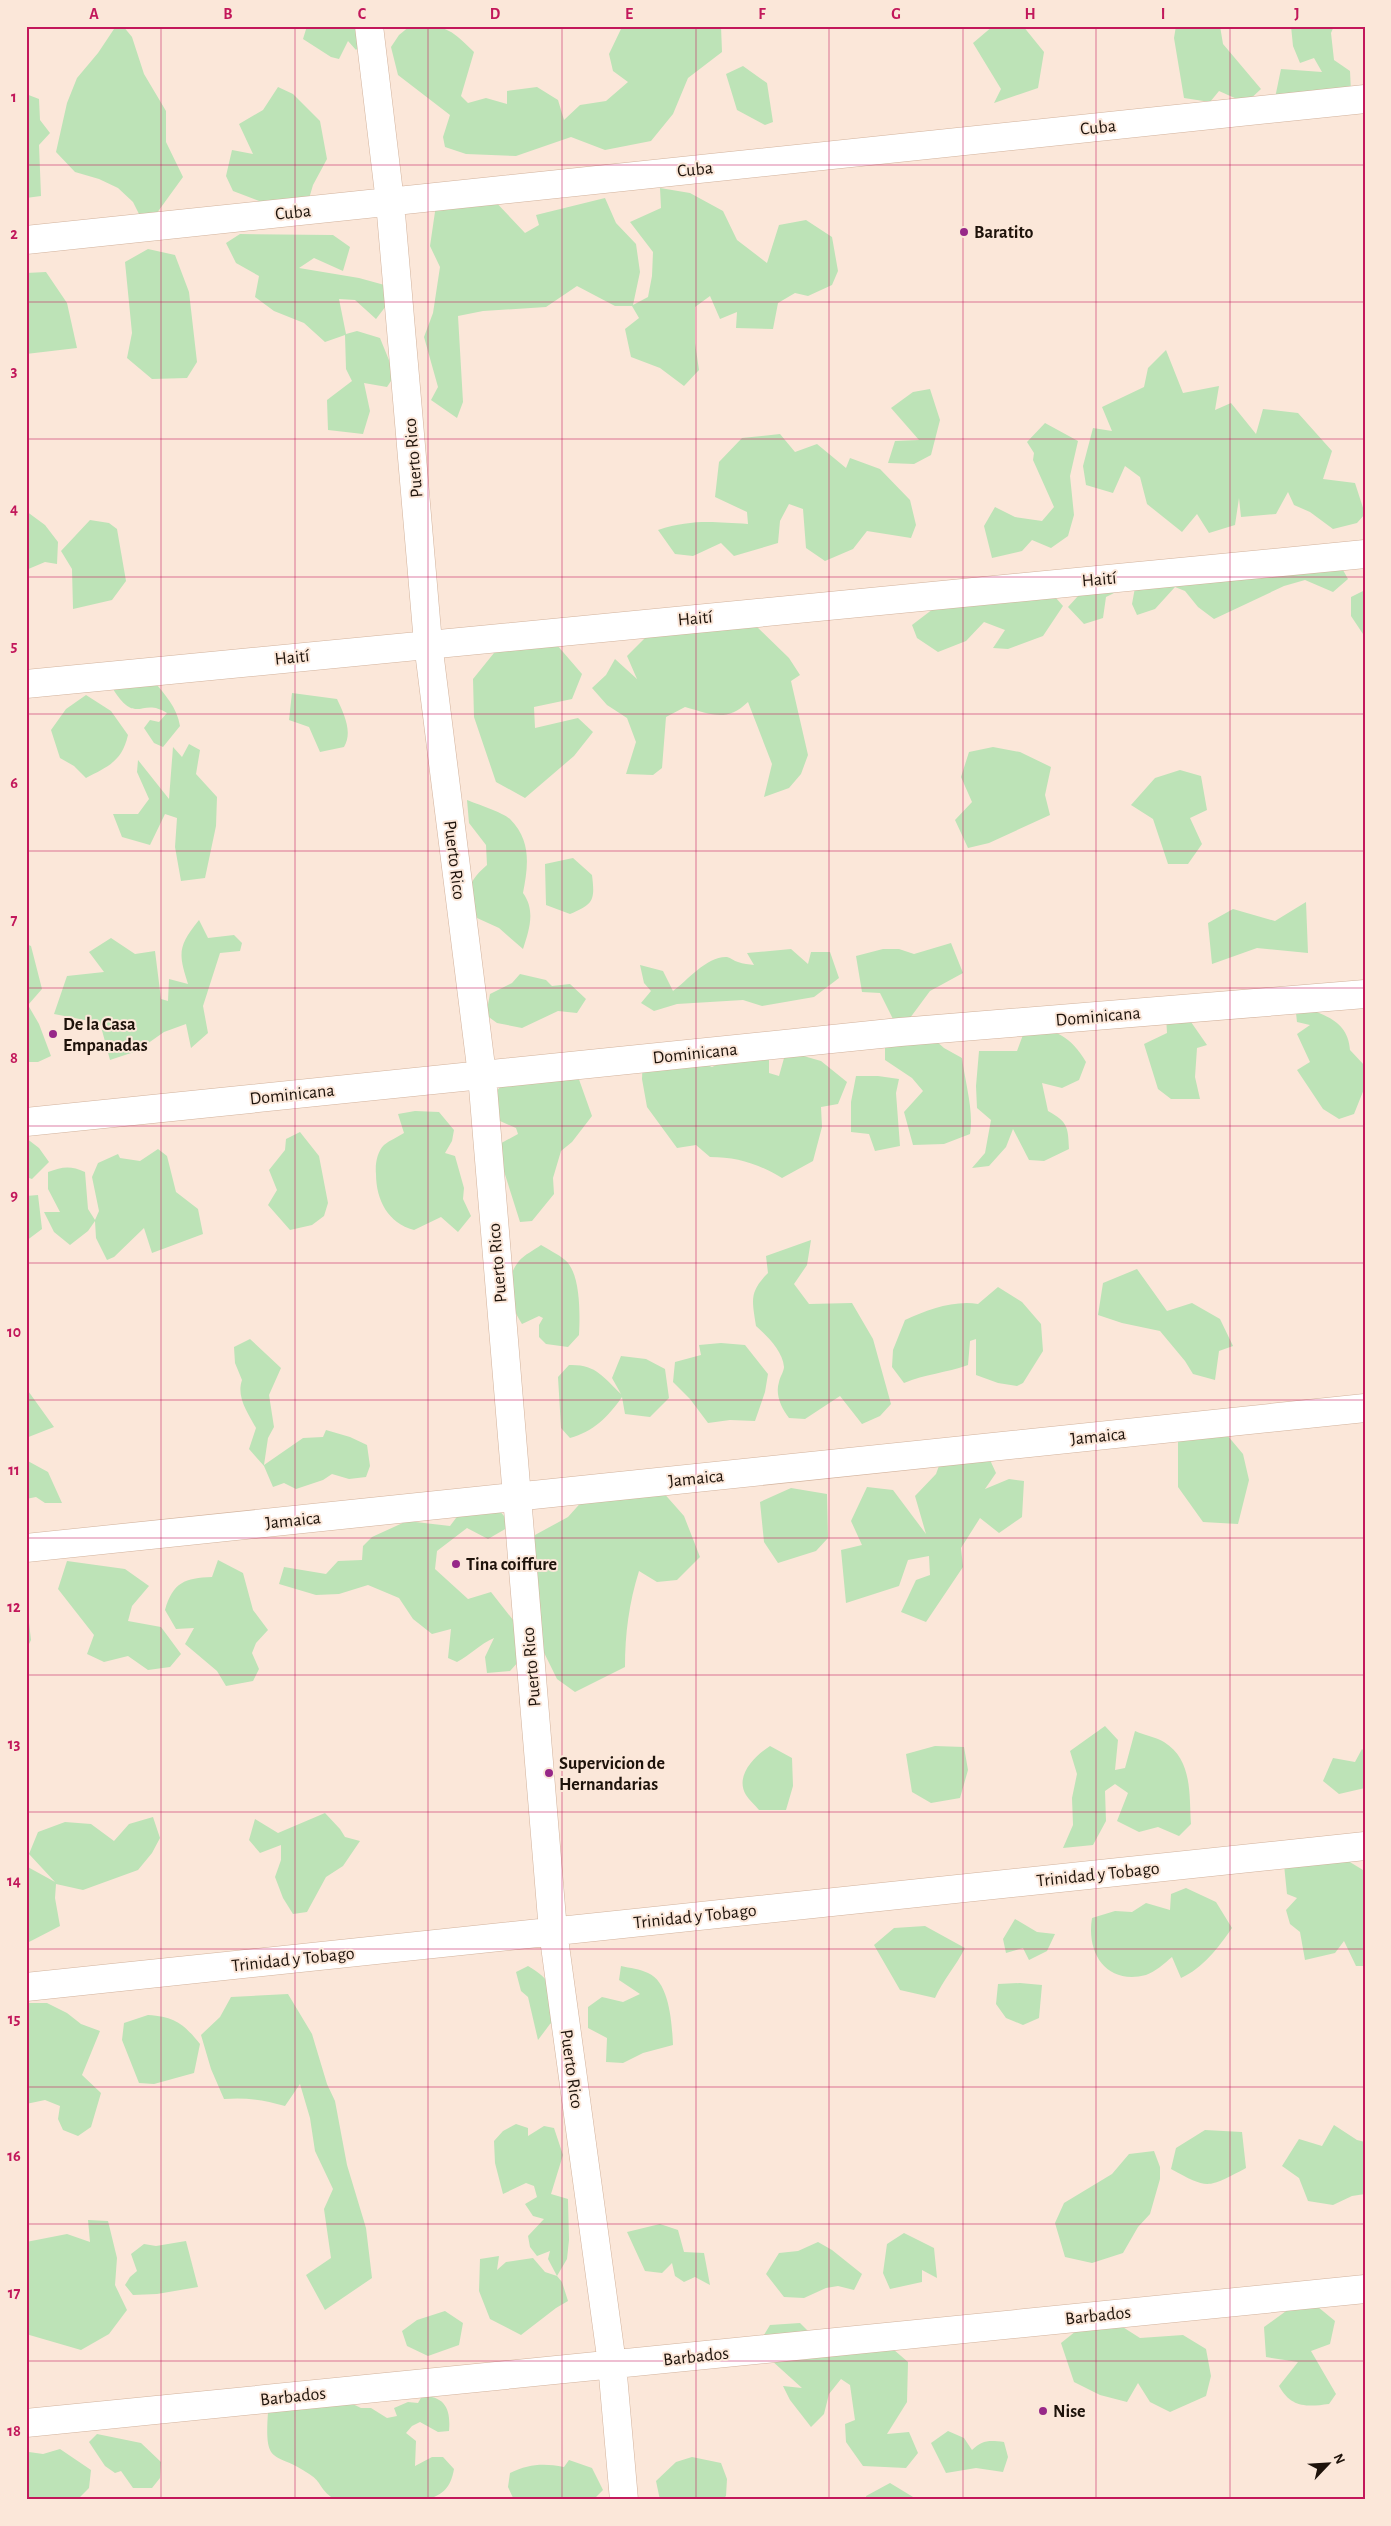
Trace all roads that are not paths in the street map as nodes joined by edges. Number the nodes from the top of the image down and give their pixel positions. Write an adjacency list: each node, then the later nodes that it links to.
1 (369, 26): 3 (street, Puerto Rico)
2 (1365, 99): 3 (street, Cuba)
3 (390, 202): 4 (street, Cuba); 6 (street, Puerto Rico)
4 (26, 240)
5 (1365, 554): 6 (street, Haití)
6 (428, 643): 7 (street, Haití); 9 (street, Puerto Rico)
7 (26, 684)
8 (1365, 994): 9 (street, Dominicana)
9 (482, 1075): 10 (street, Dominicana); 12 (street, Puerto Rico)
10 (26, 1122)
11 (1365, 1408): 12 (street, Jamaica)
12 (517, 1497): 13 (street, Jamaica); 15 (street, Puerto Rico)
13 (26, 1548)
14 (1365, 1846): 15 (street, Trinidad y Tobago)
15 (553, 1931): 16 (street, Trinidad y Tobago); 18 (street, Puerto Rico)
16 (26, 1987)
17 (1365, 2289): 18 (street, Barbados)
18 (612, 2364): 19 (street, Barbados); 20 (street, Puerto Rico)
19 (26, 2423)
20 (624, 2500)

